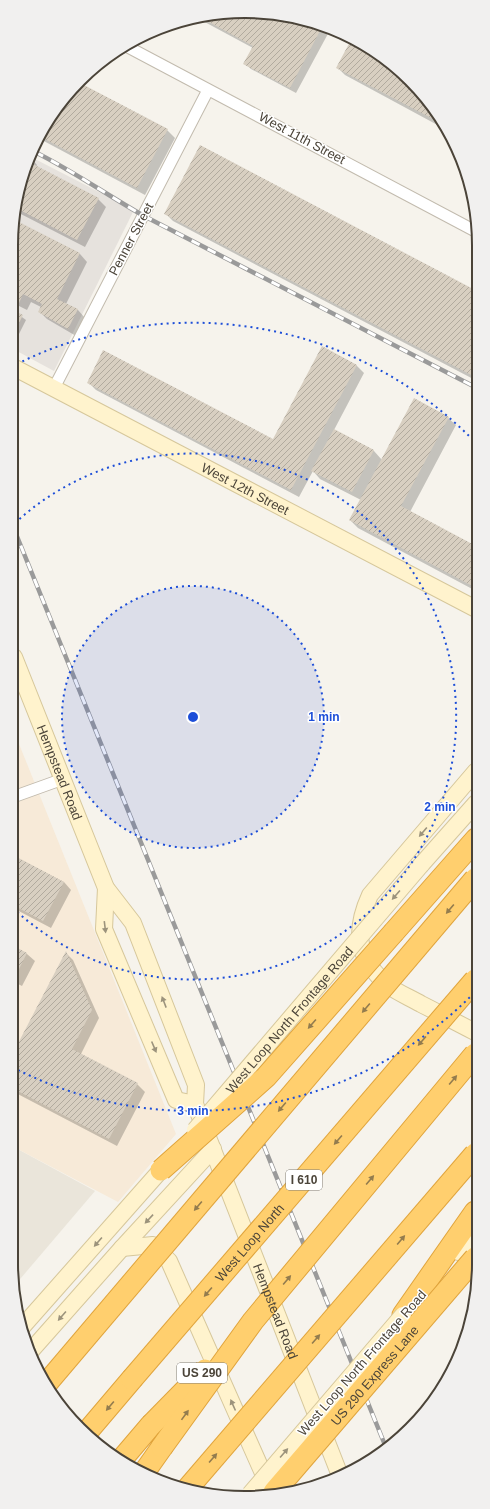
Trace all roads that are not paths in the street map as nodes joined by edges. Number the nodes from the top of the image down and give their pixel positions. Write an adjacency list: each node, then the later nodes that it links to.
1 (131, 49): 2 (street, West 11th Street)
2 (208, 90): 3 (street, West 11th Street); 5 (street, Penner Street)
3 (472, 229)
4 (18, 370): 5 (main road, West 12th Street)
5 (54, 388): 6 (main road, West 12th Street)
6 (472, 607)
7 (18, 667): 9 (main road, Hempstead Road)
8 (472, 776): 16 (main road, one-way to 16)
9 (63, 779): 10 (street); 14 (main road, Hempstead Road)
10 (18, 795)
11 (472, 808): 21 (main road, West Loop North Frontage Road, one-way to 21, bridge)
12 (472, 844): 21 (highway, one-way to 21, bridge)
13 (472, 883): 30 (highway, one-way to 30, bridge)
14 (106, 888): 18 (main road, Hempstead Road, one-way to 14); 18 (main road, Hempstead Road, one-way to 18)
15 (472, 983): 31 (highway, West Loop North / I 610, one-way to 31, bridge)
16 (472, 1030)
17 (472, 1058): 27 (highway, one-way to 17, bridge)
18 (195, 1104): 19 (main road, Hempstead Road)
19 (213, 1149): 24 (main road, one-way to 24); 34 (main road, Hempstead Road)
20 (472, 1157): 35 (highway, one-way to 20, bridge)
21 (161, 1170): 28 (main road, West Loop North Frontage Road, one-way to 28)
22 (472, 1216): 26 (highway)
23 (472, 1235): 26 (main road, West Loop North Frontage Road)
24 (122, 1248): 29 (main road, one-way to 29); 37 (main road, one-way to 24)
25 (472, 1261): 36 (highway, US 290 Express Lane, bridge)
26 (403, 1315): 38 (main road, West Loop North Frontage Road, one-way to 26, bridge)
27 (253, 1321): 32 (highway, US 290, bridge); 33 (highway, one-way to 27, bridge)
28 (26, 1323)
29 (34, 1348)
30 (49, 1380)
31 (89, 1430)
32 (124, 1456)
33 (147, 1469)
34 (338, 1471)
35 (191, 1484)
36 (275, 1489)
37 (271, 1490)
38 (253, 1491)

